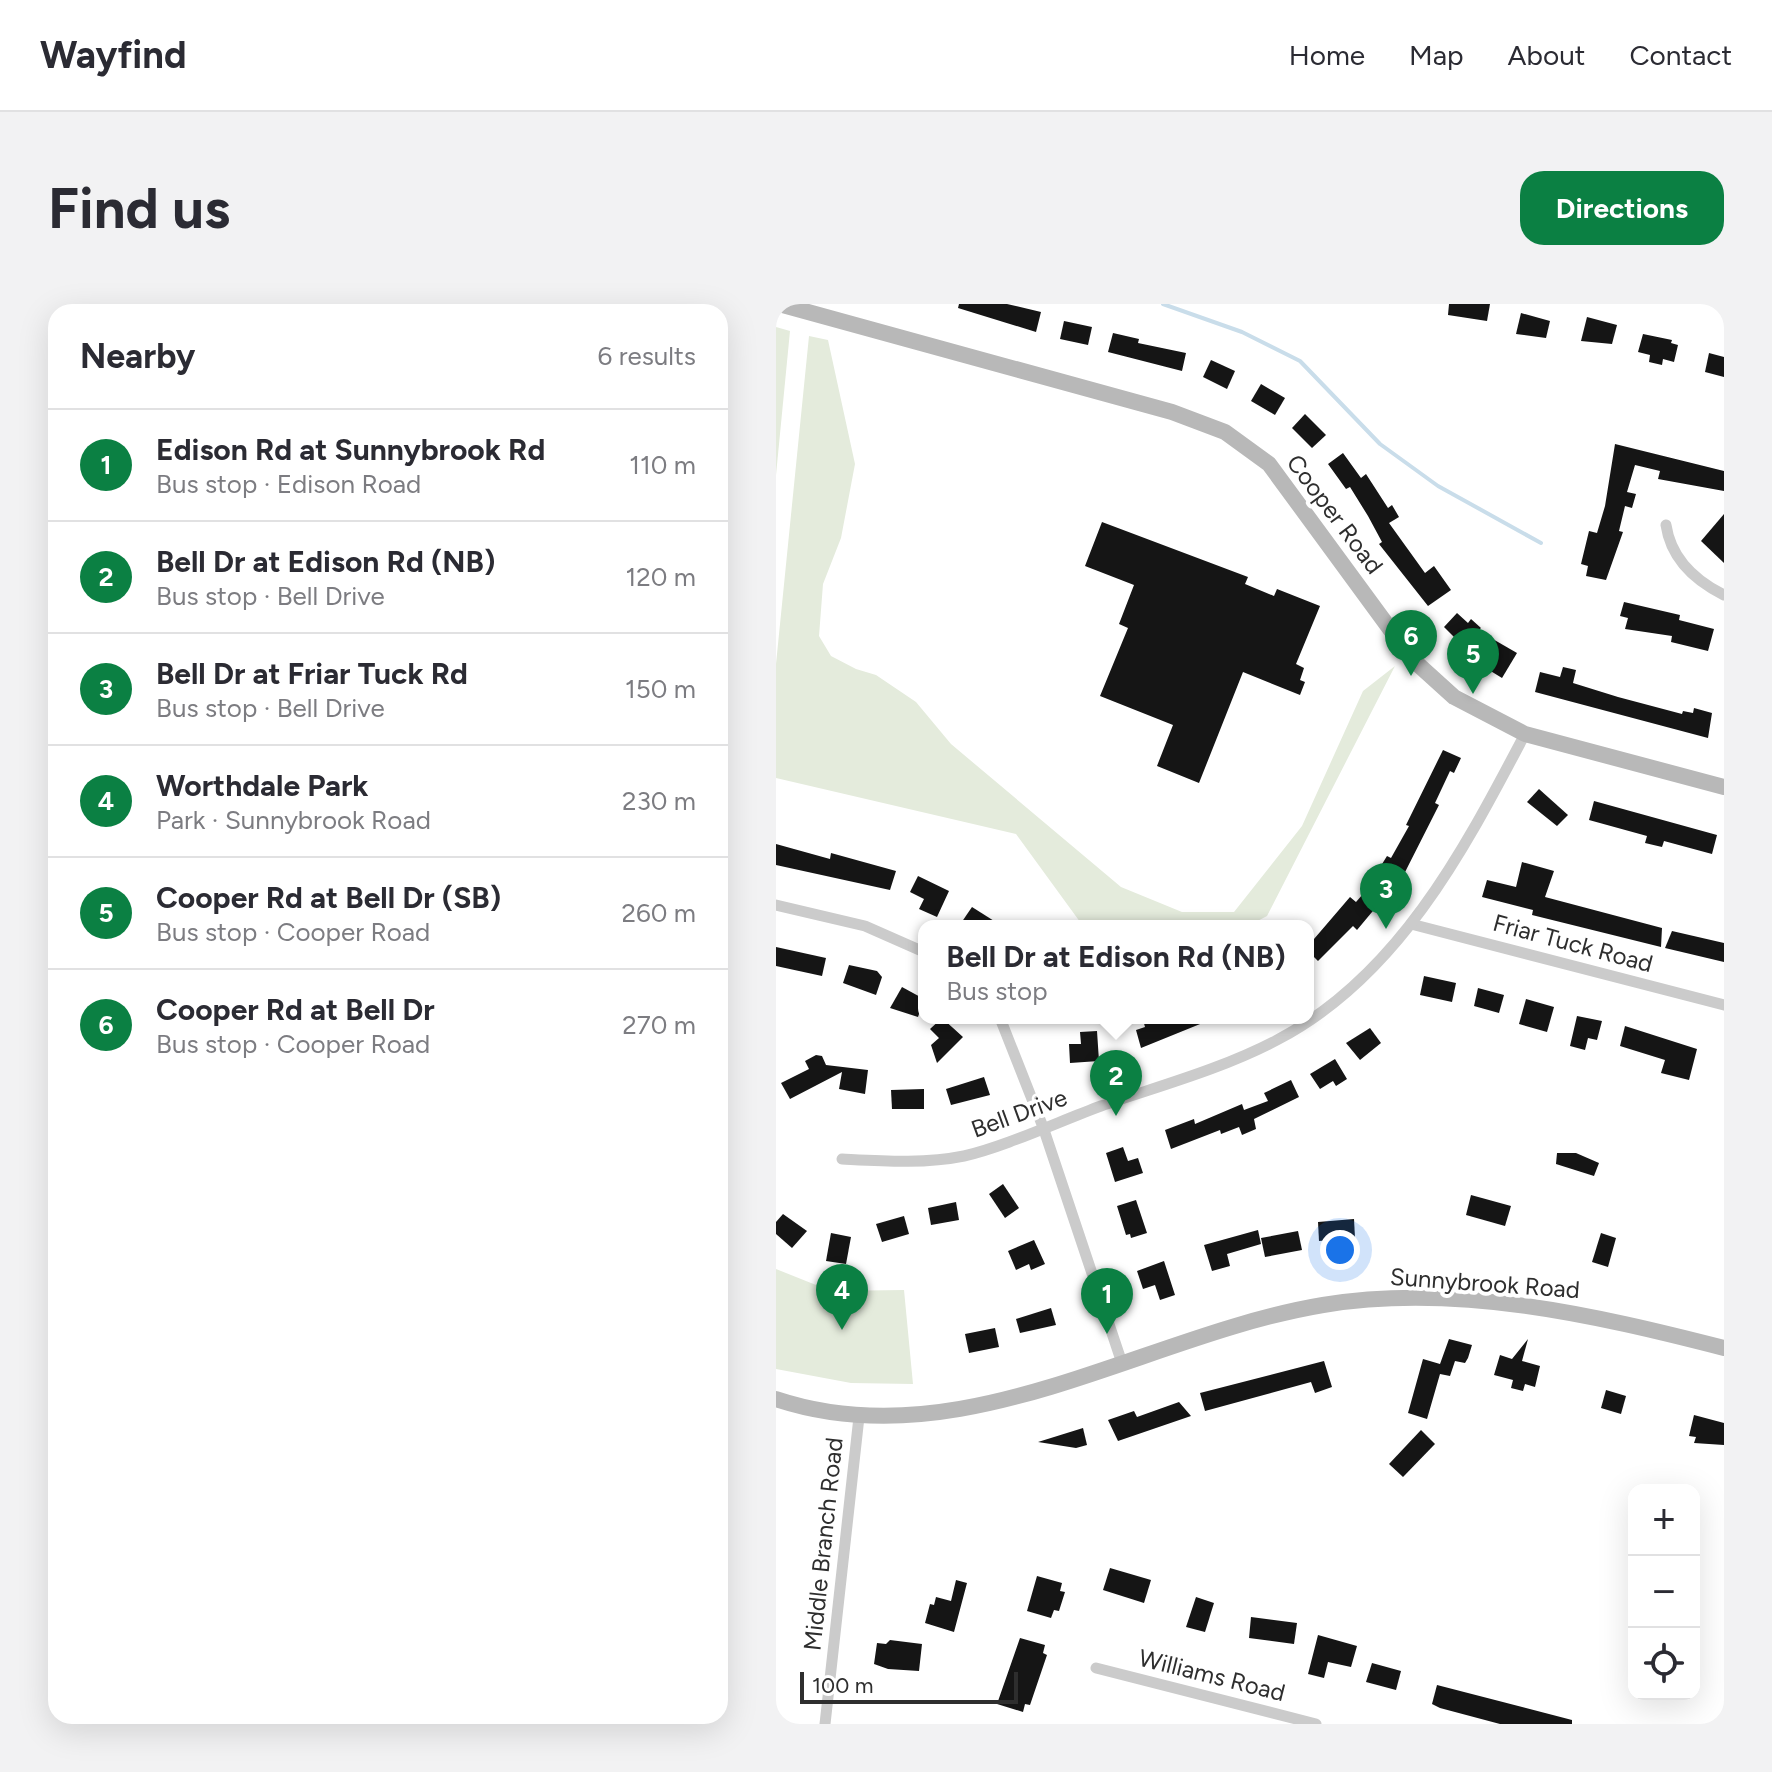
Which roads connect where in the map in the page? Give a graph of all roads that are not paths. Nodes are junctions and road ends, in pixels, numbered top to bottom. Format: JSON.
{"nodes":[{"id":1,"x":778,"y":305,"type":"edge"},
{"id":2,"x":1666,"y":525,"type":"dead end"},
{"id":3,"x":1724,"y":595,"type":"edge"},
{"id":4,"x":1525,"y":734,"type":"junction"},
{"id":5,"x":1724,"y":787,"type":"edge"},
{"id":6,"x":776,"y":905,"type":"edge"},
{"id":7,"x":1411,"y":924,"type":"junction"},
{"id":8,"x":918,"y":949,"type":"edge"},
{"id":9,"x":1724,"y":1005,"type":"edge"},
{"id":10,"x":1314,"y":1015,"type":"edge"},
{"id":11,"x":1002,"y":1024,"type":"edge"},
{"id":12,"x":1301,"y":1024,"type":"edge"},
{"id":13,"x":1043,"y":1127,"type":"junction"},
{"id":14,"x":842,"y":1159,"type":"dead end"},
{"id":15,"x":1724,"y":1348,"type":"edge"},
{"id":16,"x":1122,"y":1363,"type":"junction"},
{"id":17,"x":776,"y":1399,"type":"edge"},
{"id":18,"x":859,"y":1417,"type":"junction"},
{"id":19,"x":1096,"y":1668,"type":"dead end"},
{"id":20,"x":825,"y":1724,"type":"edge"},
{"id":21,"x":1316,"y":1724,"type":"edge"}],
"edges":[{"from":1,"to":4,"type":"street","name":"Cooper Road"},
{"from":2,"to":3,"type":"street"},
{"from":4,"to":5,"type":"street","name":"Cooper Road"},
{"from":4,"to":7,"type":"street","name":"Bell Drive"},
{"from":6,"to":8,"type":"street"},
{"from":7,"to":9,"type":"street","name":"Friar Tuck Road"},
{"from":7,"to":10,"type":"street","name":"Bell Drive"},
{"from":11,"to":13,"type":"street"},
{"from":12,"to":13,"type":"street","name":"Bell Drive"},
{"from":13,"to":14,"type":"street","name":"Bell Drive"},
{"from":13,"to":16,"type":"street"},
{"from":15,"to":16,"type":"street","name":"Sunnybrook Road"},
{"from":16,"to":18,"type":"street","name":"Sunnybrook Road"},
{"from":17,"to":18,"type":"street","name":"Sunnybrook Road"},
{"from":18,"to":20,"type":"street","name":"Middle Branch Road"},
{"from":19,"to":21,"type":"street","name":"Williams Road"}]}
